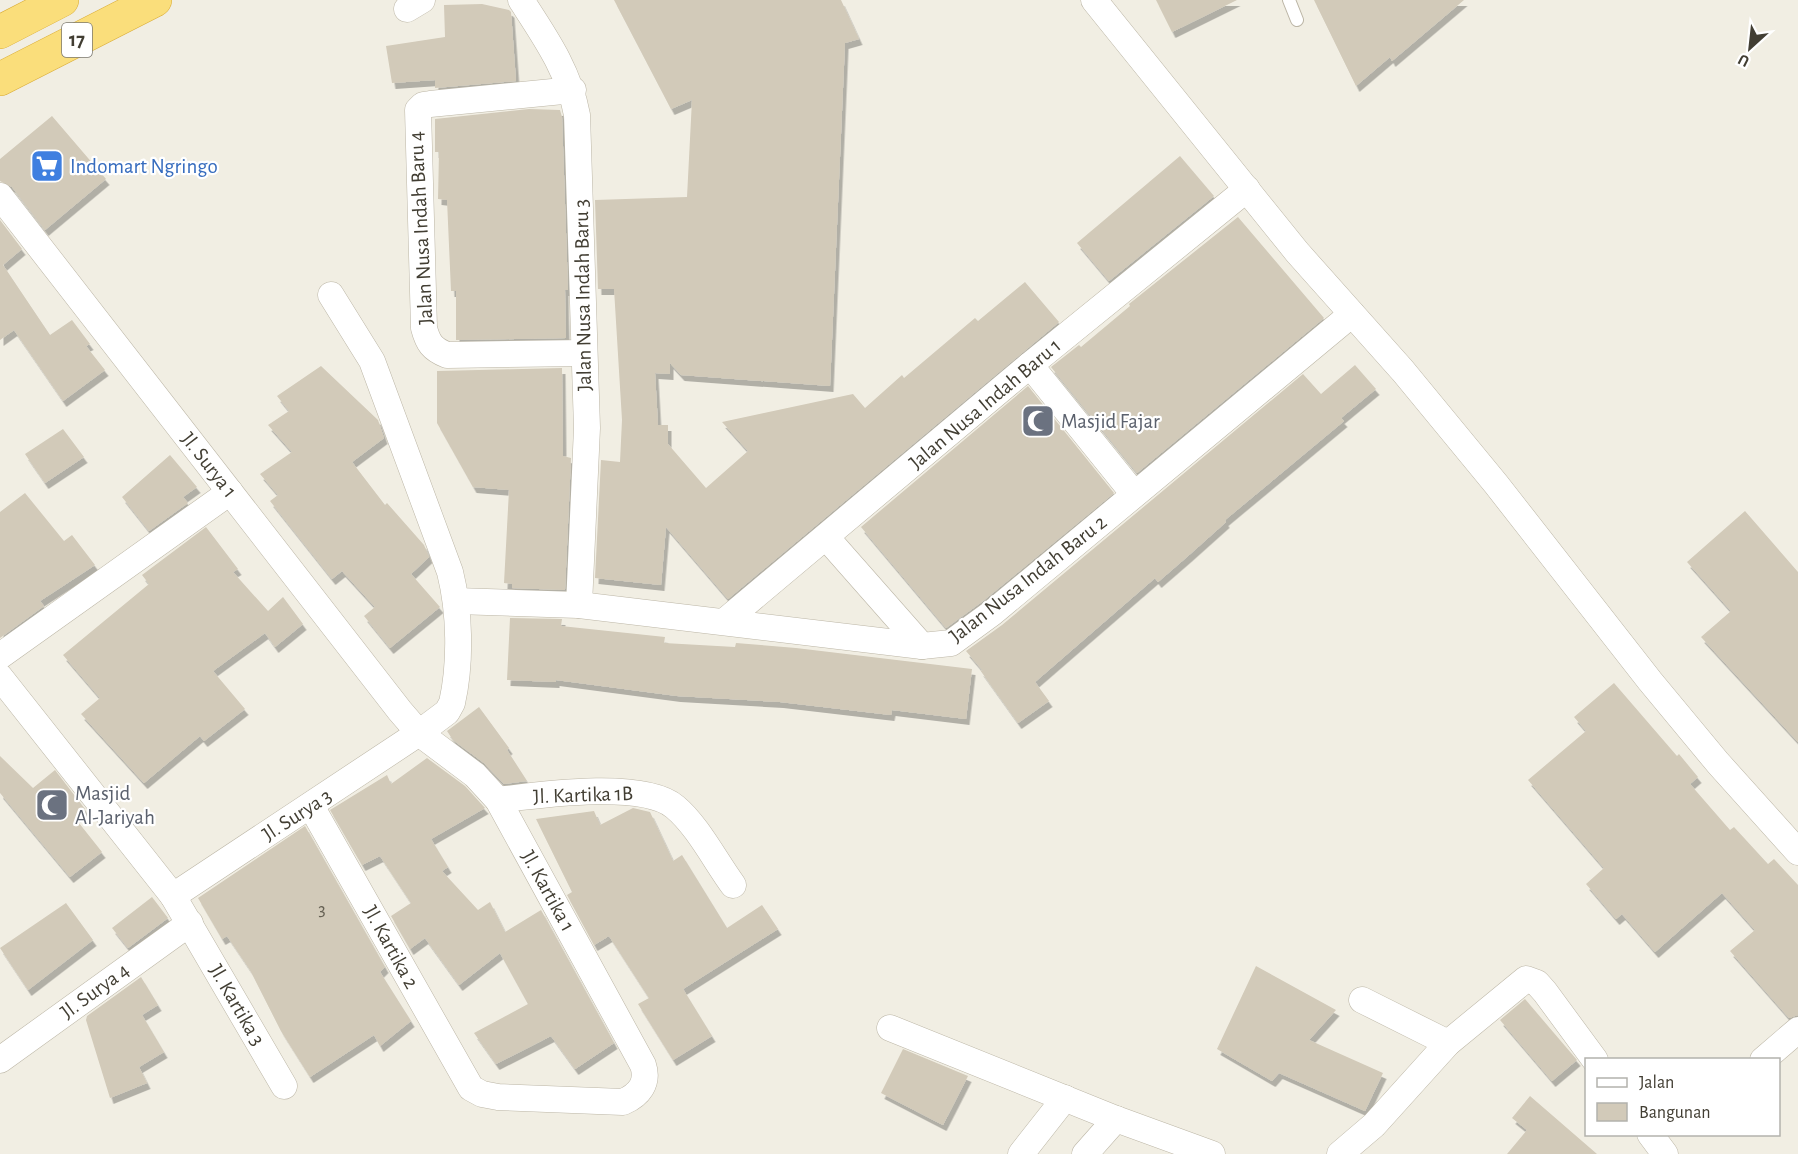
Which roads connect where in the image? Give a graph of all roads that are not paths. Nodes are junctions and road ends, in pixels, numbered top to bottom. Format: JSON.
{"nodes":[{"id":1,"x":62,"y":0,"type":"edge"},
{"id":2,"x":155,"y":0,"type":"edge"},
{"id":3,"x":521,"y":0,"type":"edge"},
{"id":4,"x":1094,"y":0,"type":"edge"},
{"id":5,"x":1289,"y":0,"type":"edge"},
{"id":6,"x":1297,"y":20,"type":"dead end"},
{"id":7,"x":0,"y":32,"type":"edge"},
{"id":8,"x":0,"y":79,"type":"edge"},
{"id":9,"x":573,"y":90,"type":"junction"},
{"id":10,"x":1246,"y":189,"type":"junction"},
{"id":11,"x":0,"y":196,"type":"edge"},
{"id":12,"x":331,"y":295,"type":"dead end"},
{"id":13,"x":1352,"y":314,"type":"junction"},
{"id":14,"x":584,"y":353,"type":"junction"},
{"id":15,"x":1030,"y":366,"type":"junction"},
{"id":16,"x":230,"y":492,"type":"junction"},
{"id":17,"x":1134,"y":494,"type":"junction"},
{"id":18,"x":826,"y":537,"type":"junction"},
{"id":19,"x":468,"y":601,"type":"junction"},
{"id":20,"x":579,"y":605,"type":"junction"},
{"id":21,"x":725,"y":621,"type":"junction"},
{"id":22,"x":921,"y":646,"type":"junction"},
{"id":23,"x":0,"y":656,"type":"edge"},
{"id":24,"x":0,"y":677,"type":"edge"},
{"id":25,"x":419,"y":733,"type":"junction"},
{"id":26,"x":498,"y":800,"type":"junction"},
{"id":27,"x":311,"y":806,"type":"junction"},
{"id":28,"x":1798,"y":852,"type":"edge"},
{"id":29,"x":733,"y":885,"type":"dead end"},
{"id":30,"x":173,"y":896,"type":"junction"},
{"id":31,"x":190,"y":923,"type":"junction"},
{"id":32,"x":1362,"y":1000,"type":"dead end"},
{"id":33,"x":890,"y":1028,"type":"dead end"},
{"id":34,"x":1798,"y":1030,"type":"edge"},
{"id":35,"x":1448,"y":1043,"type":"junction"},
{"id":36,"x":1594,"y":1058,"type":"edge"},
{"id":37,"x":1764,"y":1058,"type":"edge"},
{"id":38,"x":0,"y":1060,"type":"edge"},
{"id":39,"x":284,"y":1086,"type":"dead end"},
{"id":40,"x":471,"y":1088,"type":"joint"},
{"id":41,"x":1065,"y":1098,"type":"junction"},
{"id":42,"x":1116,"y":1119,"type":"junction"},
{"id":43,"x":1021,"y":1154,"type":"edge"},
{"id":44,"x":1085,"y":1154,"type":"edge"},
{"id":45,"x":1212,"y":1154,"type":"edge"},
{"id":46,"x":1340,"y":1154,"type":"edge"}],
"edges":[{"from":1,"to":7,"type":"highway","number":"17"},
{"from":2,"to":8,"type":"highway","number":"17"},
{"from":3,"to":9,"type":"street","name":"Jalan Nusa Indah Baru 3"},
{"from":4,"to":10,"type":"street"},
{"from":5,"to":6,"type":"lane"},
{"from":9,"to":14,"type":"street","name":"Jalan Nusa Indah Baru 3"},
{"from":9,"to":14,"type":"street","name":"Jalan Nusa Indah Baru 4"},
{"from":10,"to":13,"type":"street"},
{"from":10,"to":15,"type":"street","name":"Jalan Nusa Indah Baru 1"},
{"from":11,"to":16,"type":"street","name":"Jl. Surya 1"},
{"from":12,"to":19,"type":"street","name":"Jl. Surya 3"},
{"from":13,"to":17,"type":"street","name":"Jalan Nusa Indah Baru 2"},
{"from":13,"to":28,"type":"street"},
{"from":14,"to":20,"type":"street","name":"Jalan Nusa Indah Baru 3"},
{"from":15,"to":17,"type":"street"},
{"from":15,"to":18,"type":"street","name":"Jalan Nusa Indah Baru 1"},
{"from":16,"to":23,"type":"street"},
{"from":16,"to":25,"type":"street","name":"Jl. Surya 1"},
{"from":17,"to":22,"type":"street","name":"Jalan Nusa Indah Baru 2"},
{"from":18,"to":21,"type":"street","name":"Jalan Nusa Indah Baru 1"},
{"from":18,"to":22,"type":"street"},
{"from":19,"to":20,"type":"street","name":"Jalan Nusa Indah Baru 2"},
{"from":19,"to":25,"type":"street","name":"Jl. Surya 3"},
{"from":20,"to":21,"type":"street","name":"Jalan Nusa Indah Baru 2"},
{"from":21,"to":22,"type":"street","name":"Jalan Nusa Indah Baru 2"},
{"from":24,"to":30,"type":"street","name":"Jl. Kartika 3"},
{"from":25,"to":26,"type":"street","name":"Jl. Kartika 1"},
{"from":25,"to":27,"type":"street","name":"Jl. Surya 3"},
{"from":26,"to":29,"type":"street","name":"Jl. Kartika 1B"},
{"from":26,"to":40,"type":"street","name":"Jl. Kartika 1"},
{"from":27,"to":30,"type":"street","name":"Jl. Surya 3"},
{"from":27,"to":40,"type":"street","name":"Jl. Kartika 2"},
{"from":30,"to":31,"type":"street","name":"Jl. Kartika 3"},
{"from":31,"to":38,"type":"street","name":"Jl. Surya 4"},
{"from":31,"to":39,"type":"street","name":"Jl. Kartika 3"},
{"from":32,"to":35,"type":"street"},
{"from":33,"to":41,"type":"street"},
{"from":34,"to":37,"type":"street"},
{"from":35,"to":36,"type":"street"},
{"from":35,"to":46,"type":"street"},
{"from":41,"to":42,"type":"street"},
{"from":41,"to":43,"type":"street"},
{"from":42,"to":44,"type":"street"},
{"from":42,"to":45,"type":"street"}]}
